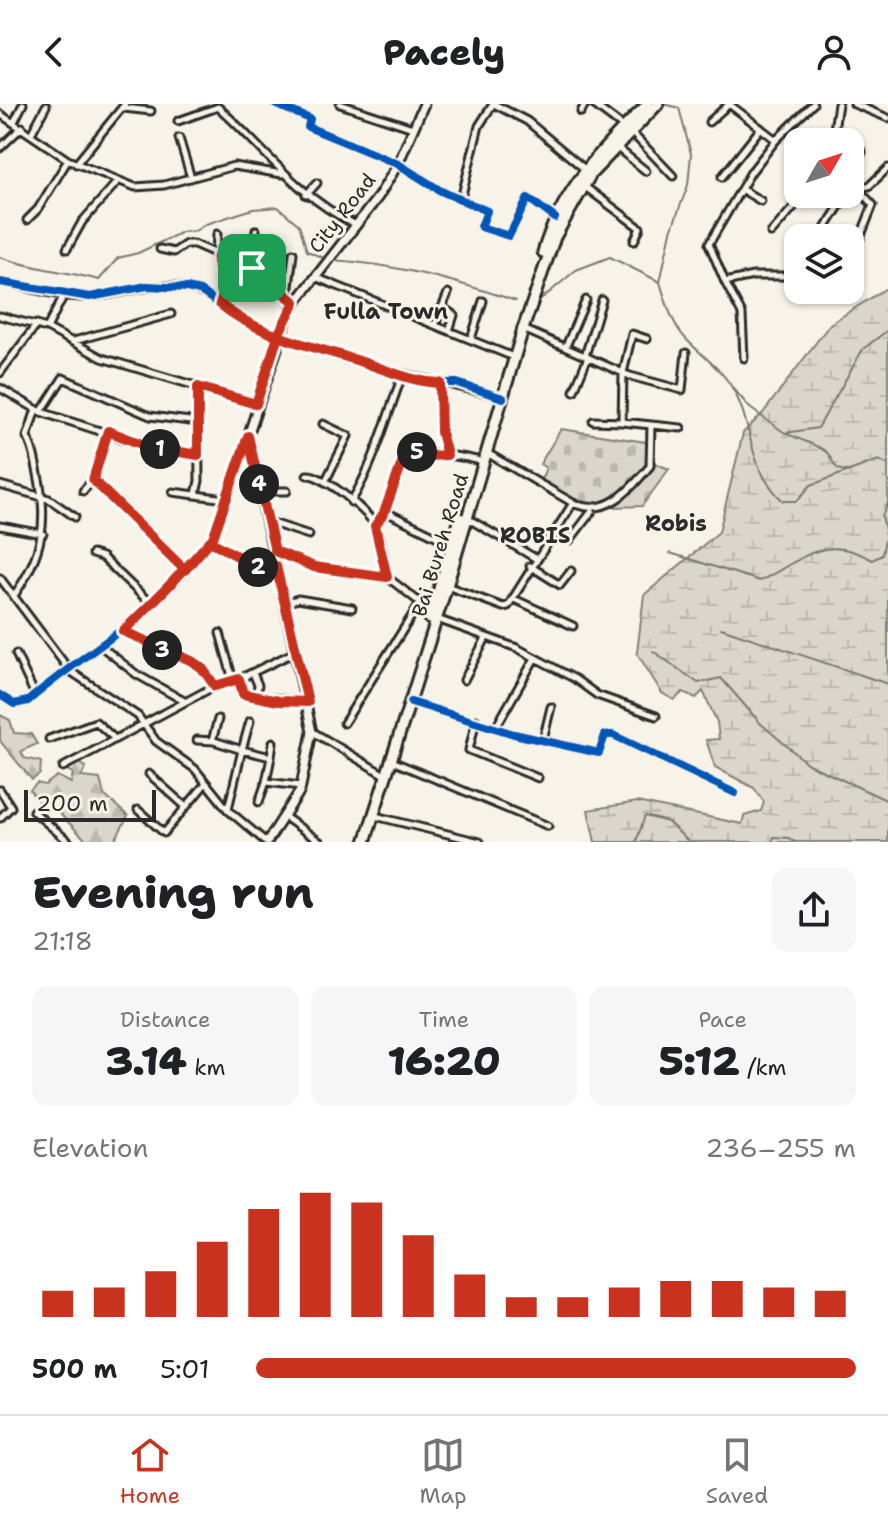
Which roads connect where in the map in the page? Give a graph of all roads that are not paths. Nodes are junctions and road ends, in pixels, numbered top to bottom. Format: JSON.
{"nodes":[{"id":1,"x":23,"y":104,"type":"edge"},
{"id":2,"x":275,"y":104,"type":"edge"},
{"id":3,"x":340,"y":104,"type":"edge"},
{"id":4,"x":424,"y":104,"type":"edge"},
{"id":5,"x":494,"y":104,"type":"edge"},
{"id":6,"x":585,"y":104,"type":"edge"},
{"id":7,"x":593,"y":104,"type":"edge"},
{"id":8,"x":648,"y":104,"type":"edge"},
{"id":9,"x":658,"y":104,"type":"edge"},
{"id":10,"x":729,"y":104,"type":"edge"},
{"id":11,"x":813,"y":104,"type":"edge"},
{"id":12,"x":838,"y":104,"type":"edge"},
{"id":13,"x":854,"y":104,"type":"edge"},
{"id":14,"x":46,"y":106,"type":"dead end"},
{"id":15,"x":124,"y":106,"type":"edge"},
{"id":16,"x":151,"y":111,"type":"dead end"},
{"id":17,"x":581,"y":112,"type":"dead end"},
{"id":18,"x":0,"y":114,"type":"edge"},
{"id":19,"x":888,"y":118,"type":"edge"},
{"id":20,"x":178,"y":121,"type":"dead end"},
{"id":21,"x":14,"y":122,"type":"junction"},
{"id":22,"x":709,"y":122,"type":"dead end"},
{"id":23,"x":22,"y":127,"type":"junction"},
{"id":24,"x":413,"y":128,"type":"junction"},
{"id":25,"x":761,"y":128,"type":"junction"},
{"id":26,"x":834,"y":128,"type":"edge"},
{"id":27,"x":626,"y":130,"type":"junction"},
{"id":28,"x":31,"y":134,"type":"junction"},
{"id":29,"x":179,"y":138,"type":"dead end"},
{"id":30,"x":776,"y":140,"type":"junction"},
{"id":31,"x":614,"y":145,"type":"junction"},
{"id":32,"x":0,"y":148,"type":"edge"},
{"id":33,"x":68,"y":160,"type":"junction"},
{"id":34,"x":76,"y":164,"type":"junction"},
{"id":35,"x":398,"y":164,"type":"junction"},
{"id":36,"x":888,"y":168,"type":"edge"},
{"id":37,"x":646,"y":171,"type":"dead end"},
{"id":38,"x":588,"y":172,"type":"junction"},
{"id":39,"x":882,"y":173,"type":"junction"},
{"id":40,"x":282,"y":174,"type":"junction"},
{"id":41,"x":673,"y":176,"type":"dead end"},
{"id":42,"x":722,"y":177,"type":"dead end"},
{"id":43,"x":191,"y":178,"type":"junction"},
{"id":44,"x":888,"y":178,"type":"edge"},
{"id":45,"x":117,"y":182,"type":"junction"},
{"id":46,"x":317,"y":183,"type":"dead end"},
{"id":47,"x":584,"y":185,"type":"junction"},
{"id":48,"x":864,"y":186,"type":"edge"},
{"id":49,"x":741,"y":189,"type":"junction"},
{"id":50,"x":306,"y":195,"type":"junction"},
{"id":51,"x":864,"y":195,"type":"edge"},
{"id":52,"x":461,"y":199,"type":"junction"},
{"id":53,"x":761,"y":201,"type":"dead end"},
{"id":54,"x":793,"y":208,"type":"edge"},
{"id":55,"x":555,"y":218,"type":"junction"},
{"id":56,"x":27,"y":220,"type":"dead end"},
{"id":57,"x":354,"y":224,"type":"junction"},
{"id":58,"x":864,"y":228,"type":"edge"},
{"id":59,"x":256,"y":230,"type":"dead end"},
{"id":60,"x":771,"y":233,"type":"dead end"},
{"id":61,"x":217,"y":234,"type":"dead end"},
{"id":62,"x":634,"y":241,"type":"dead end"},
{"id":63,"x":67,"y":249,"type":"dead end"},
{"id":64,"x":160,"y":249,"type":"dead end"},
{"id":65,"x":293,"y":253,"type":"dead end"},
{"id":66,"x":217,"y":256,"type":"junction"},
{"id":67,"x":252,"y":268,"type":"junction"},
{"id":68,"x":315,"y":276,"type":"junction"},
{"id":69,"x":784,"y":276,"type":"edge"},
{"id":70,"x":0,"y":282,"type":"edge"},
{"id":71,"x":725,"y":282,"type":"junction"},
{"id":72,"x":448,"y":293,"type":"dead end"},
{"id":73,"x":64,"y":295,"type":"junction"},
{"id":74,"x":287,"y":296,"type":"junction"},
{"id":75,"x":586,"y":300,"type":"dead end"},
{"id":76,"x":602,"y":300,"type":"dead end"},
{"id":77,"x":483,"y":301,"type":"dead end"},
{"id":78,"x":295,"y":302,"type":"junction"},
{"id":79,"x":220,"y":304,"type":"junction"},
{"id":80,"x":442,"y":307,"type":"junction"},
{"id":81,"x":171,"y":314,"type":"dead end"},
{"id":82,"x":0,"y":316,"type":"edge"},
{"id":83,"x":37,"y":324,"type":"junction"},
{"id":84,"x":435,"y":325,"type":"junction"},
{"id":85,"x":47,"y":328,"type":"junction"},
{"id":86,"x":522,"y":328,"type":"junction"},
{"id":87,"x":449,"y":331,"type":"junction"},
{"id":88,"x":279,"y":333,"type":"junction"},
{"id":89,"x":471,"y":339,"type":"junction"},
{"id":90,"x":647,"y":339,"type":"dead end"},
{"id":91,"x":73,"y":341,"type":"junction"},
{"id":92,"x":566,"y":346,"type":"junction"},
{"id":93,"x":686,"y":353,"type":"dead end"},
{"id":94,"x":511,"y":356,"type":"junction"},
{"id":95,"x":587,"y":356,"type":"junction"},
{"id":96,"x":744,"y":358,"type":"dead end"},
{"id":97,"x":0,"y":373,"type":"edge"},
{"id":98,"x":623,"y":373,"type":"junction"},
{"id":99,"x":402,"y":376,"type":"junction"},
{"id":100,"x":440,"y":383,"type":"junction"},
{"id":101,"x":198,"y":387,"type":"junction"},
{"id":102,"x":0,"y":388,"type":"edge"},
{"id":103,"x":574,"y":391,"type":"dead end"},
{"id":104,"x":501,"y":397,"type":"junction"},
{"id":105,"x":256,"y":404,"type":"junction"},
{"id":106,"x":38,"y":410,"type":"junction"},
{"id":107,"x":593,"y":421,"type":"dead end"},
{"id":108,"x":198,"y":422,"type":"junction"},
{"id":109,"x":622,"y":422,"type":"junction"},
{"id":110,"x":323,"y":424,"type":"dead end"},
{"id":111,"x":651,"y":425,"type":"junction"},
{"id":112,"x":681,"y":428,"type":"dead end"},
{"id":113,"x":108,"y":431,"type":"junction"},
{"id":114,"x":248,"y":436,"type":"junction"},
{"id":115,"x":198,"y":455,"type":"junction"},
{"id":116,"x":447,"y":455,"type":"junction"},
{"id":117,"x":483,"y":459,"type":"junction"},
{"id":118,"x":307,"y":475,"type":"dead end"},
{"id":119,"x":94,"y":482,"type":"junction"},
{"id":120,"x":325,"y":482,"type":"junction"},
{"id":121,"x":0,"y":485,"type":"edge"},
{"id":122,"x":83,"y":491,"type":"dead end"},
{"id":123,"x":260,"y":491,"type":"junction"},
{"id":124,"x":287,"y":491,"type":"dead end"},
{"id":125,"x":173,"y":492,"type":"dead end"},
{"id":126,"x":196,"y":494,"type":"junction"},
{"id":127,"x":43,"y":497,"type":"junction"},
{"id":128,"x":226,"y":499,"type":"junction"},
{"id":129,"x":351,"y":502,"type":"junction"},
{"id":130,"x":573,"y":503,"type":"junction"},
{"id":131,"x":593,"y":510,"type":"junction"},
{"id":132,"x":384,"y":511,"type":"junction"},
{"id":133,"x":75,"y":517,"type":"dead end"},
{"id":134,"x":466,"y":518,"type":"junction"},
{"id":135,"x":266,"y":521,"type":"junction"},
{"id":136,"x":0,"y":526,"type":"edge"},
{"id":137,"x":375,"y":526,"type":"junction"},
{"id":138,"x":555,"y":531,"type":"junction"},
{"id":139,"x":43,"y":534,"type":"junction"},
{"id":140,"x":309,"y":535,"type":"dead end"},
{"id":141,"x":210,"y":541,"type":"junction"},
{"id":142,"x":455,"y":545,"type":"junction"},
{"id":143,"x":275,"y":551,"type":"junction"},
{"id":144,"x":92,"y":554,"type":"dead end"},
{"id":145,"x":535,"y":558,"type":"junction"},
{"id":146,"x":530,"y":566,"type":"junction"},
{"id":147,"x":275,"y":569,"type":"junction"},
{"id":148,"x":185,"y":570,"type":"junction"},
{"id":149,"x":571,"y":571,"type":"dead end"},
{"id":150,"x":387,"y":577,"type":"junction"},
{"id":151,"x":0,"y":578,"type":"edge"},
{"id":152,"x":447,"y":586,"type":"junction"},
{"id":153,"x":15,"y":594,"type":"junction"},
{"id":154,"x":514,"y":599,"type":"junction"},
{"id":155,"x":285,"y":603,"type":"junction"},
{"id":156,"x":420,"y":603,"type":"junction"},
{"id":157,"x":152,"y":605,"type":"junction"},
{"id":158,"x":352,"y":608,"type":"dead end"},
{"id":159,"x":434,"y":615,"type":"junction"},
{"id":160,"x":573,"y":626,"type":"dead end"},
{"id":161,"x":123,"y":631,"type":"junction"},
{"id":162,"x":220,"y":633,"type":"dead end"},
{"id":163,"x":486,"y":638,"type":"junction"},
{"id":164,"x":102,"y":647,"type":"junction"},
{"id":165,"x":295,"y":652,"type":"junction"},
{"id":166,"x":16,"y":654,"type":"dead end"},
{"id":167,"x":535,"y":658,"type":"junction"},
{"id":168,"x":70,"y":671,"type":"junction"},
{"id":169,"x":253,"y":673,"type":"junction"},
{"id":170,"x":236,"y":679,"type":"junction"},
{"id":171,"x":464,"y":680,"type":"dead end"},
{"id":172,"x":215,"y":686,"type":"junction"},
{"id":173,"x":0,"y":695,"type":"edge"},
{"id":174,"x":35,"y":695,"type":"junction"},
{"id":175,"x":256,"y":696,"type":"junction"},
{"id":176,"x":184,"y":701,"type":"junction"},
{"id":177,"x":308,"y":702,"type":"junction"},
{"id":178,"x":411,"y":702,"type":"junction"},
{"id":179,"x":551,"y":707,"type":"dead end"},
{"id":180,"x":656,"y":716,"type":"dead end"},
{"id":181,"x":218,"y":719,"type":"dead end"},
{"id":182,"x":476,"y":720,"type":"junction"},
{"id":183,"x":250,"y":721,"type":"dead end"},
{"id":184,"x":344,"y":723,"type":"dead end"},
{"id":185,"x":144,"y":724,"type":"junction"},
{"id":186,"x":496,"y":727,"type":"junction"},
{"id":187,"x":312,"y":732,"type":"junction"},
{"id":188,"x":49,"y":739,"type":"dead end"},
{"id":189,"x":115,"y":739,"type":"junction"},
{"id":190,"x":197,"y":740,"type":"dead end"},
{"id":191,"x":543,"y":740,"type":"junction"},
{"id":192,"x":212,"y":741,"type":"junction"},
{"id":193,"x":273,"y":742,"type":"dead end"},
{"id":194,"x":242,"y":750,"type":"junction"},
{"id":195,"x":271,"y":757,"type":"junction"},
{"id":196,"x":392,"y":761,"type":"junction"},
{"id":197,"x":63,"y":767,"type":"dead end"},
{"id":198,"x":149,"y":774,"type":"dead end"},
{"id":199,"x":383,"y":774,"type":"junction"},
{"id":200,"x":538,"y":778,"type":"dead end"},
{"id":201,"x":266,"y":782,"type":"junction"},
{"id":202,"x":206,"y":783,"type":"junction"},
{"id":203,"x":301,"y":786,"type":"junction"},
{"id":204,"x":0,"y":790,"type":"edge"},
{"id":205,"x":735,"y":793,"type":"dead end"},
{"id":206,"x":259,"y":802,"type":"dead end"},
{"id":207,"x":186,"y":807,"type":"junction"},
{"id":208,"x":138,"y":810,"type":"dead end"},
{"id":209,"x":228,"y":810,"type":"junction"},
{"id":210,"x":33,"y":811,"type":"dead end"},
{"id":211,"x":375,"y":816,"type":"junction"},
{"id":212,"x":285,"y":817,"type":"junction"},
{"id":213,"x":0,"y":818,"type":"edge"},
{"id":214,"x":548,"y":826,"type":"dead end"},
{"id":215,"x":269,"y":841,"type":"edge"},
{"id":216,"x":69,"y":842,"type":"edge"},
{"id":217,"x":320,"y":842,"type":"edge"},
{"id":218,"x":362,"y":842,"type":"edge"},
{"id":219,"x":480,"y":842,"type":"edge"}],
"edges":[{"from":1,"to":21,"type":"street"},
{"from":2,"to":35,"type":"street"},
{"from":3,"to":24,"type":"street"},
{"from":4,"to":24,"type":"main road","name":"City Road"},
{"from":5,"to":38,"type":"street"},
{"from":5,"to":52,"type":"street"},
{"from":6,"to":17,"type":"street"},
{"from":7,"to":27,"type":"street"},
{"from":8,"to":27,"type":"highway","name":"Bai Bureh Road"},
{"from":9,"to":27,"type":"highway","name":"Bai Bureh Road"},
{"from":10,"to":22,"type":"street"},
{"from":10,"to":25,"type":"street"},
{"from":11,"to":30,"type":"street"},
{"from":12,"to":26,"type":"street"},
{"from":13,"to":19,"type":"street"},
{"from":14,"to":28,"type":"street"},
{"from":15,"to":16,"type":"street"},
{"from":15,"to":34,"type":"street"},
{"from":18,"to":21,"type":"street"},
{"from":20,"to":40,"type":"street"},
{"from":21,"to":23,"type":"street"},
{"from":23,"to":28,"type":"street"},
{"from":23,"to":32,"type":"street"},
{"from":24,"to":35,"type":"main road","name":"City Road"},
{"from":25,"to":30,"type":"street"},
{"from":25,"to":42,"type":"street"},
{"from":27,"to":31,"type":"highway","name":"Bai Bureh Road"},
{"from":27,"to":38,"type":"highway","name":"Bai Bureh Road"},
{"from":27,"to":41,"type":"street"},
{"from":28,"to":33,"type":"street"},
{"from":29,"to":43,"type":"street"},
{"from":30,"to":49,"type":"street"},
{"from":31,"to":37,"type":"street"},
{"from":31,"to":38,"type":"highway","name":"Bai Bureh Road"},
{"from":33,"to":34,"type":"street"},
{"from":33,"to":56,"type":"street"},
{"from":34,"to":45,"type":"street"},
{"from":35,"to":52,"type":"street"},
{"from":35,"to":57,"type":"main road","name":"City Road"},
{"from":36,"to":39,"type":"street"},
{"from":38,"to":47,"type":"highway","name":"Bai Bureh Road"},
{"from":38,"to":55,"type":"highway","name":"Bai Bureh Road"},
{"from":39,"to":44,"type":"street"},
{"from":39,"to":48,"type":"street"},
{"from":40,"to":43,"type":"street"},
{"from":40,"to":50,"type":"street"},
{"from":43,"to":45,"type":"street"},
{"from":45,"to":63,"type":"street"},
{"from":46,"to":50,"type":"street"},
{"from":47,"to":62,"type":"street"},
{"from":47,"to":86,"type":"highway","name":"Bai Bureh Road"},
{"from":49,"to":53,"type":"street"},
{"from":49,"to":71,"type":"street"},
{"from":50,"to":57,"type":"street"},
{"from":51,"to":58,"type":"street"},
{"from":52,"to":55,"type":"street"},
{"from":54,"to":60,"type":"street"},
{"from":55,"to":86,"type":"highway","name":"Bai Bureh Road"},
{"from":57,"to":68,"type":"main road","name":"City Road"},
{"from":59,"to":67,"type":"street"},
{"from":61,"to":66,"type":"street"},
{"from":64,"to":66,"type":"street"},
{"from":65,"to":74,"type":"street"},
{"from":66,"to":67,"type":"street"},
{"from":66,"to":79,"type":"street"},
{"from":67,"to":74,"type":"street"},
{"from":68,"to":78,"type":"main road","name":"City Road"},
{"from":68,"to":84,"type":"street"},
{"from":69,"to":71,"type":"street"},
{"from":70,"to":73,"type":"street"},
{"from":71,"to":96,"type":"street"},
{"from":72,"to":80,"type":"street"},
{"from":73,"to":79,"type":"street"},
{"from":73,"to":85,"type":"street"},
{"from":74,"to":78,"type":"street"},
{"from":75,"to":92,"type":"street"},
{"from":76,"to":95,"type":"street"},
{"from":77,"to":89,"type":"street"},
{"from":78,"to":88,"type":"main road","name":"City Road"},
{"from":79,"to":88,"type":"street"},
{"from":80,"to":84,"type":"street"},
{"from":80,"to":87,"type":"street"},
{"from":81,"to":91,"type":"street"},
{"from":82,"to":83,"type":"street"},
{"from":83,"to":85,"type":"street"},
{"from":83,"to":97,"type":"street"},
{"from":84,"to":87,"type":"street"},
{"from":85,"to":91,"type":"street"},
{"from":86,"to":92,"type":"street"},
{"from":86,"to":94,"type":"highway","name":"Bai Bureh Road"},
{"from":86,"to":104,"type":"highway","name":"Bai Bureh Road"},
{"from":87,"to":89,"type":"street"},
{"from":88,"to":99,"type":"street"},
{"from":88,"to":105,"type":"main road","name":"City Road"},
{"from":89,"to":94,"type":"street"},
{"from":90,"to":98,"type":"street"},
{"from":91,"to":101,"type":"street"},
{"from":92,"to":95,"type":"street"},
{"from":93,"to":98,"type":"street"},
{"from":94,"to":104,"type":"highway","name":"Bai Bureh Road"},
{"from":95,"to":98,"type":"street"},
{"from":95,"to":103,"type":"street"},
{"from":98,"to":109,"type":"street"},
{"from":99,"to":100,"type":"street"},
{"from":99,"to":129,"type":"street"},
{"from":100,"to":104,"type":"street"},
{"from":100,"to":116,"type":"street"},
{"from":101,"to":105,"type":"street"},
{"from":101,"to":108,"type":"street"},
{"from":102,"to":106,"type":"street"},
{"from":104,"to":117,"type":"highway","name":"Bai Bureh Road"},
{"from":105,"to":114,"type":"main road","name":"City Road"},
{"from":106,"to":108,"type":"street"},
{"from":106,"to":113,"type":"street"},
{"from":106,"to":127,"type":"street"},
{"from":107,"to":109,"type":"street"},
{"from":108,"to":115,"type":"street"},
{"from":109,"to":111,"type":"street"},
{"from":110,"to":120,"type":"street"},
{"from":111,"to":112,"type":"street"},
{"from":111,"to":131,"type":"street"},
{"from":113,"to":115,"type":"street"},
{"from":113,"to":119,"type":"street"},
{"from":114,"to":123,"type":"main road","name":"City Road"},
{"from":114,"to":128,"type":"street"},
{"from":115,"to":126,"type":"street"},
{"from":116,"to":117,"type":"street"},
{"from":116,"to":132,"type":"street"},
{"from":117,"to":130,"type":"street"},
{"from":117,"to":134,"type":"highway","name":"Bai Bureh Road"},
{"from":117,"to":142,"type":"highway","name":"Bai Bureh Road"},
{"from":118,"to":120,"type":"street"},
{"from":119,"to":122,"type":"street"},
{"from":119,"to":148,"type":"street"},
{"from":120,"to":129,"type":"street"},
{"from":121,"to":127,"type":"street"},
{"from":123,"to":124,"type":"street"},
{"from":123,"to":135,"type":"main road","name":"City Road"},
{"from":125,"to":126,"type":"street"},
{"from":126,"to":128,"type":"street"},
{"from":127,"to":133,"type":"street"},
{"from":127,"to":139,"type":"street"},
{"from":128,"to":141,"type":"street"},
{"from":129,"to":137,"type":"street"},
{"from":130,"to":131,"type":"street"},
{"from":130,"to":138,"type":"street"},
{"from":131,"to":138,"type":"street"},
{"from":132,"to":137,"type":"street"},
{"from":132,"to":142,"type":"street"},
{"from":134,"to":142,"type":"highway","name":"Bai Bureh Road"},
{"from":134,"to":145,"type":"street"},
{"from":135,"to":140,"type":"street"},
{"from":135,"to":143,"type":"main road","name":"City Road"},
{"from":136,"to":139,"type":"street"},
{"from":137,"to":150,"type":"street"},
{"from":138,"to":145,"type":"street"},
{"from":139,"to":153,"type":"street"},
{"from":141,"to":147,"type":"street"},
{"from":141,"to":148,"type":"street"},
{"from":142,"to":152,"type":"highway","name":"Bai Bureh Road"},
{"from":142,"to":159,"type":"highway","name":"Bai Bureh Road"},
{"from":143,"to":147,"type":"main road","name":"City Road"},
{"from":143,"to":150,"type":"street"},
{"from":144,"to":157,"type":"street"},
{"from":145,"to":146,"type":"street"},
{"from":146,"to":149,"type":"street"},
{"from":146,"to":154,"type":"street"},
{"from":147,"to":155,"type":"main road","name":"City Road"},
{"from":148,"to":157,"type":"street"},
{"from":150,"to":156,"type":"street"},
{"from":151,"to":153,"type":"street"},
{"from":152,"to":154,"type":"street"},
{"from":152,"to":159,"type":"highway","name":"Bai Bureh Road"},
{"from":153,"to":168,"type":"street"},
{"from":154,"to":160,"type":"street"},
{"from":155,"to":158,"type":"street"},
{"from":155,"to":165,"type":"main road","name":"City Road"},
{"from":156,"to":159,"type":"street"},
{"from":156,"to":184,"type":"street"},
{"from":157,"to":161,"type":"street"},
{"from":159,"to":163,"type":"street"},
{"from":159,"to":178,"type":"highway","name":"Bai Bureh Road"},
{"from":159,"to":199,"type":"highway","name":"Bai Bureh Road"},
{"from":161,"to":164,"type":"street"},
{"from":161,"to":172,"type":"street"},
{"from":162,"to":170,"type":"street"},
{"from":163,"to":167,"type":"street"},
{"from":163,"to":171,"type":"street"},
{"from":164,"to":168,"type":"street"},
{"from":164,"to":176,"type":"street"},
{"from":165,"to":169,"type":"street"},
{"from":165,"to":177,"type":"main road","name":"City Road"},
{"from":166,"to":174,"type":"street"},
{"from":167,"to":180,"type":"street"},
{"from":167,"to":186,"type":"street"},
{"from":168,"to":174,"type":"street"},
{"from":168,"to":185,"type":"street"},
{"from":169,"to":170,"type":"street"},
{"from":169,"to":175,"type":"street"},
{"from":170,"to":172,"type":"street"},
{"from":170,"to":175,"type":"street"},
{"from":172,"to":176,"type":"street"},
{"from":173,"to":174,"type":"street"},
{"from":175,"to":177,"type":"street"},
{"from":176,"to":185,"type":"street"},
{"from":177,"to":187,"type":"main road","name":"City Road"},
{"from":178,"to":182,"type":"street"},
{"from":178,"to":196,"type":"highway","name":"Bai Bureh Road"},
{"from":179,"to":191,"type":"street"},
{"from":181,"to":192,"type":"street"},
{"from":182,"to":186,"type":"street"},
{"from":182,"to":200,"type":"street"},
{"from":183,"to":194,"type":"street"},
{"from":185,"to":189,"type":"street"},
{"from":185,"to":202,"type":"street"},
{"from":186,"to":191,"type":"street"},
{"from":187,"to":199,"type":"street"},
{"from":187,"to":203,"type":"main road","name":"City Road"},
{"from":188,"to":189,"type":"street"},
{"from":189,"to":197,"type":"street"},
{"from":190,"to":192,"type":"street"},
{"from":191,"to":205,"type":"street"},
{"from":192,"to":194,"type":"street"},
{"from":193,"to":195,"type":"street"},
{"from":194,"to":195,"type":"street"},
{"from":194,"to":209,"type":"street"},
{"from":195,"to":201,"type":"street"},
{"from":196,"to":211,"type":"highway","name":"Bai Bureh Road"},
{"from":196,"to":214,"type":"street"},
{"from":198,"to":207,"type":"street"},
{"from":199,"to":218,"type":"highway","name":"Bai Bureh Road"},
{"from":201,"to":203,"type":"street"},
{"from":201,"to":206,"type":"street"},
{"from":202,"to":207,"type":"street"},
{"from":202,"to":209,"type":"street"},
{"from":203,"to":212,"type":"main road","name":"City Road"},
{"from":204,"to":213,"type":"street"},
{"from":207,"to":208,"type":"street"},
{"from":209,"to":215,"type":"street"},
{"from":210,"to":216,"type":"street"},
{"from":211,"to":218,"type":"highway","name":"Bai Bureh Road"},
{"from":211,"to":219,"type":"street"},
{"from":212,"to":215,"type":"main road","name":"City Road"},
{"from":212,"to":217,"type":"street"}]}
